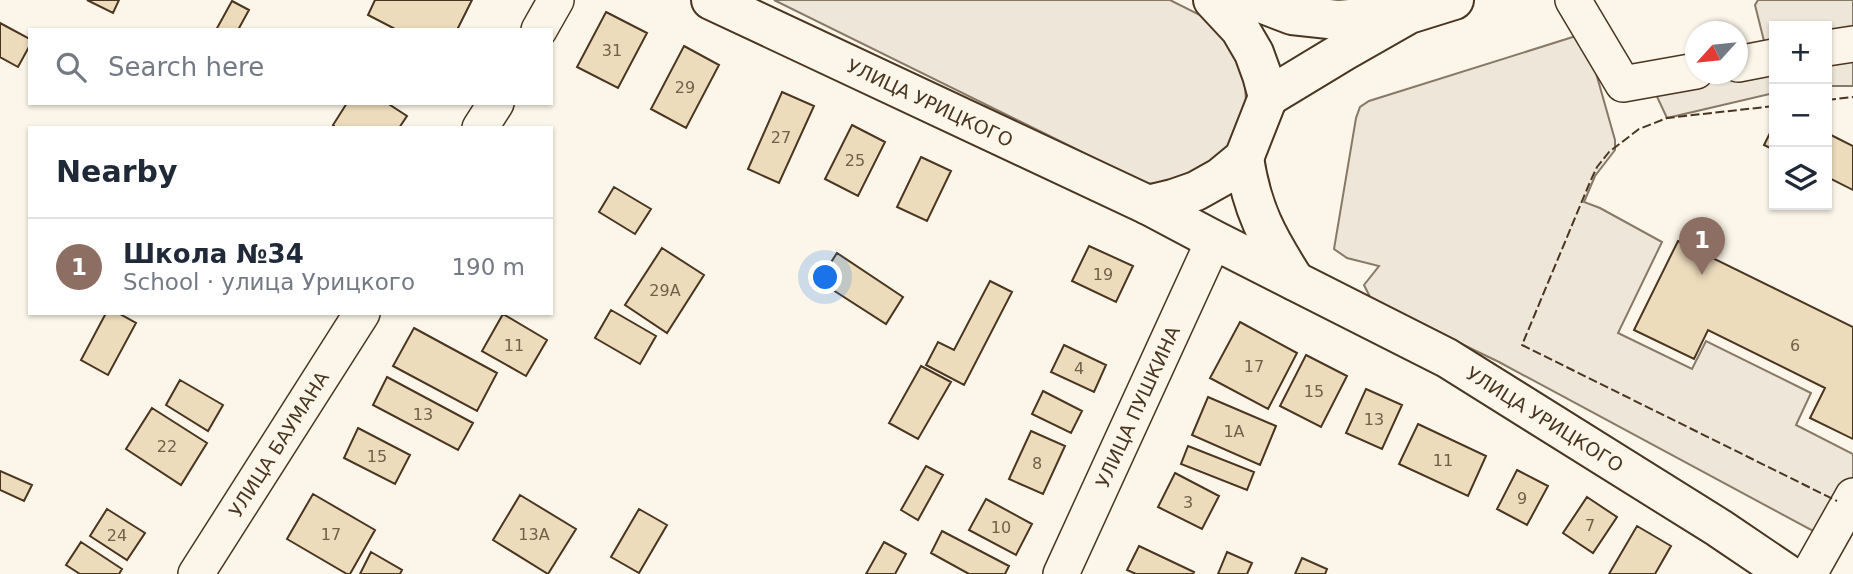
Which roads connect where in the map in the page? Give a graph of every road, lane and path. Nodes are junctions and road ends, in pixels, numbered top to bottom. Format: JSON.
{"nodes":[{"id":1,"x":556,"y":0,"type":"edge"},
{"id":2,"x":712,"y":0,"type":"edge"},
{"id":3,"x":1213,"y":0,"type":"edge"},
{"id":4,"x":1253,"y":0,"type":"edge"},
{"id":5,"x":1454,"y":0,"type":"edge"},
{"id":6,"x":1573,"y":0,"type":"edge"},
{"id":7,"x":1409,"y":14,"type":"junction"},
{"id":8,"x":540,"y":28,"type":"edge"},
{"id":9,"x":1853,"y":44,"type":"edge"},
{"id":10,"x":1832,"y":47,"type":"edge"},
{"id":11,"x":1769,"y":58,"type":"edge"},
{"id":12,"x":1748,"y":62,"type":"edge"},
{"id":13,"x":1685,"y":73,"type":"edge"},
{"id":14,"x":1268,"y":97,"type":"junction"},
{"id":15,"x":495,"y":105,"type":"edge"},
{"id":16,"x":481,"y":126,"type":"edge"},
{"id":17,"x":1244,"y":158,"type":"junction"},
{"id":18,"x":1148,"y":205,"type":"junction"},
{"id":19,"x":1214,"y":240,"type":"junction"},
{"id":20,"x":1295,"y":281,"type":"junction"},
{"id":21,"x":361,"y":315,"type":"edge"},
{"id":22,"x":1853,"y":496,"type":"edge"},
{"id":23,"x":196,"y":574,"type":"edge"},
{"id":24,"x":1061,"y":574,"type":"edge"},
{"id":25,"x":1787,"y":574,"type":"edge"},
{"id":26,"x":1809,"y":574,"type":"edge"}],
"edges":[{"from":1,"to":8,"type":"street"},
{"from":2,"to":18,"type":"main road","name":"УЛИЦА УРИЦКОГО"},
{"from":3,"to":14,"type":"main road"},
{"from":4,"to":7,"type":"main road"},
{"from":5,"to":7,"type":"main road"},
{"from":6,"to":13,"type":"street"},
{"from":7,"to":14,"type":"main road"},
{"from":9,"to":10,"type":"street"},
{"from":11,"to":12,"type":"street"},
{"from":14,"to":17,"type":"main road"},
{"from":15,"to":16,"type":"street"},
{"from":17,"to":18,"type":"main road"},
{"from":17,"to":20,"type":"main road"},
{"from":18,"to":19,"type":"main road","name":"УЛИЦА УРИЦКОГО"},
{"from":19,"to":20,"type":"main road","name":"УЛИЦА УРИЦКОГО"},
{"from":19,"to":24,"type":"street","name":"УЛИЦА ПУШКИНА"},
{"from":20,"to":25,"type":"main road","name":"УЛИЦА УРИЦКОГО"},
{"from":21,"to":23,"type":"street","name":"УЛИЦА БАУМАНА"},
{"from":22,"to":26,"type":"street"}]}
